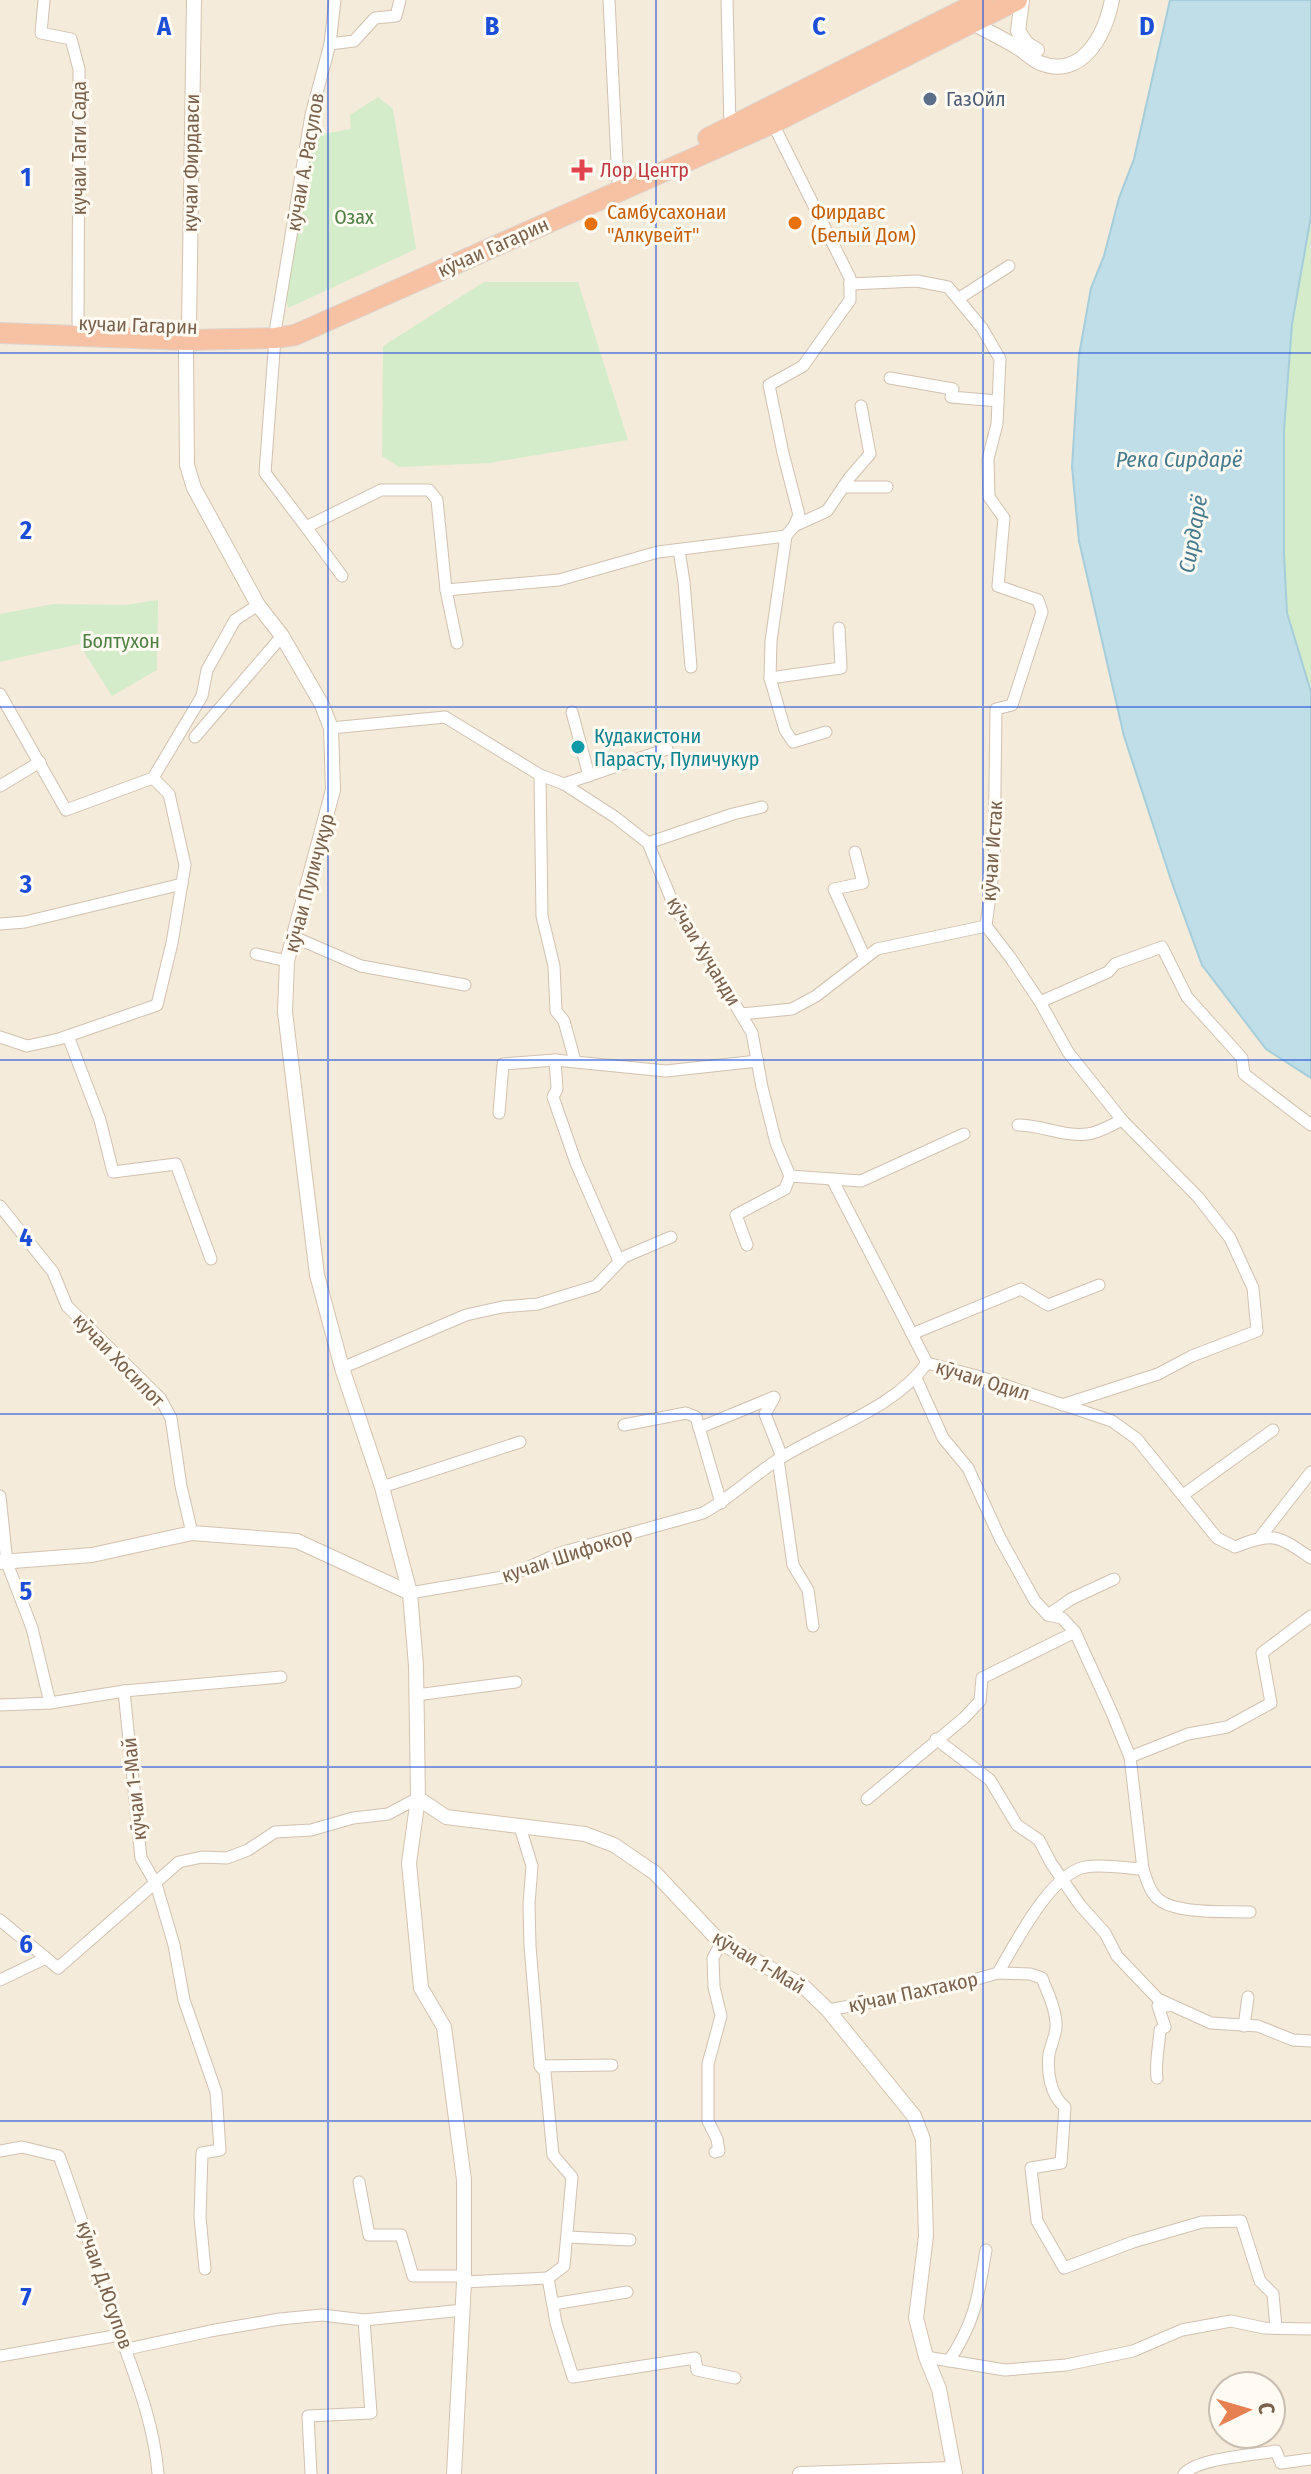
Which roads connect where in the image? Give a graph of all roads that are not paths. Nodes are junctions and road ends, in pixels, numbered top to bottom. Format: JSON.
{"nodes":[{"id":1,"x":44,"y":0,"type":"edge"},
{"id":2,"x":194,"y":0,"type":"edge"},
{"id":3,"x":335,"y":0,"type":"edge"},
{"id":4,"x":400,"y":0,"type":"edge"},
{"id":5,"x":609,"y":0,"type":"edge"},
{"id":6,"x":727,"y":0,"type":"edge"},
{"id":7,"x":983,"y":0,"type":"edge"},
{"id":8,"x":1019,"y":0,"type":"edge"},
{"id":9,"x":1106,"y":0,"type":"edge"},
{"id":10,"x":1112,"y":0,"type":"edge"},
{"id":11,"x":963,"y":26,"type":"junction"},
{"id":12,"x":330,"y":44,"type":"junction"},
{"id":13,"x":769,"y":116,"type":"junction"},
{"id":14,"x":730,"y":127,"type":"junction"},
{"id":15,"x":618,"y":182,"type":"junction"},
{"id":16,"x":1009,"y":266,"type":"dead end"},
{"id":17,"x":850,"y":284,"type":"junction"},
{"id":18,"x":958,"y":299,"type":"junction"},
{"id":19,"x":0,"y":321,"type":"edge"},
{"id":20,"x":78,"y":323,"type":"junction"},
{"id":21,"x":276,"y":332,"type":"junction"},
{"id":22,"x":0,"y":333,"type":"edge"},
{"id":23,"x":188,"y":334,"type":"junction"},
{"id":24,"x":890,"y":378,"type":"dead end"},
{"id":25,"x":998,"y":401,"type":"junction"},
{"id":26,"x":861,"y":406,"type":"dead end"},
{"id":27,"x":843,"y":487,"type":"junction"},
{"id":28,"x":887,"y":487,"type":"dead end"},
{"id":29,"x":306,"y":527,"type":"junction"},
{"id":30,"x":790,"y":531,"type":"junction"},
{"id":31,"x":679,"y":550,"type":"junction"},
{"id":32,"x":342,"y":576,"type":"dead end"},
{"id":33,"x":446,"y":590,"type":"junction"},
{"id":34,"x":258,"y":605,"type":"junction"},
{"id":35,"x":839,"y":628,"type":"dead end"},
{"id":36,"x":282,"y":636,"type":"junction"},
{"id":37,"x":457,"y":643,"type":"dead end"},
{"id":38,"x":691,"y":667,"type":"dead end"},
{"id":39,"x":770,"y":678,"type":"junction"},
{"id":40,"x":0,"y":694,"type":"edge"},
{"id":41,"x":572,"y":712,"type":"dead end"},
{"id":42,"x":331,"y":728,"type":"junction"},
{"id":43,"x":826,"y":732,"type":"dead end"},
{"id":44,"x":195,"y":737,"type":"dead end"},
{"id":45,"x":667,"y":749,"type":"dead end"},
{"id":46,"x":40,"y":762,"type":"junction"},
{"id":47,"x":540,"y":775,"type":"junction"},
{"id":48,"x":589,"y":776,"type":"junction"},
{"id":49,"x":153,"y":778,"type":"junction"},
{"id":50,"x":564,"y":784,"type":"junction"},
{"id":51,"x":0,"y":786,"type":"edge"},
{"id":52,"x":762,"y":807,"type":"dead end"},
{"id":53,"x":648,"y":843,"type":"junction"},
{"id":54,"x":855,"y":852,"type":"dead end"},
{"id":55,"x":182,"y":884,"type":"junction"},
{"id":56,"x":0,"y":924,"type":"edge"},
{"id":57,"x":986,"y":926,"type":"junction"},
{"id":58,"x":294,"y":937,"type":"junction"},
{"id":59,"x":256,"y":954,"type":"dead end"},
{"id":60,"x":865,"y":958,"type":"junction"},
{"id":61,"x":287,"y":961,"type":"junction"},
{"id":62,"x":465,"y":985,"type":"dead end"},
{"id":63,"x":1040,"y":1002,"type":"junction"},
{"id":64,"x":741,"y":1014,"type":"junction"},
{"id":65,"x":68,"y":1036,"type":"junction"},
{"id":66,"x":0,"y":1037,"type":"edge"},
{"id":67,"x":555,"y":1060,"type":"junction"},
{"id":68,"x":575,"y":1061,"type":"junction"},
{"id":69,"x":758,"y":1061,"type":"junction"},
{"id":70,"x":499,"y":1113,"type":"dead end"},
{"id":71,"x":1122,"y":1120,"type":"junction"},
{"id":72,"x":1018,"y":1125,"type":"dead end"},
{"id":73,"x":1311,"y":1125,"type":"edge"},
{"id":74,"x":964,"y":1134,"type":"dead end"},
{"id":75,"x":790,"y":1176,"type":"junction"},
{"id":76,"x":832,"y":1179,"type":"junction"},
{"id":77,"x":0,"y":1206,"type":"edge"},
{"id":78,"x":671,"y":1237,"type":"dead end"},
{"id":79,"x":747,"y":1245,"type":"dead end"},
{"id":80,"x":211,"y":1259,"type":"dead end"},
{"id":81,"x":619,"y":1261,"type":"junction"},
{"id":82,"x":1099,"y":1285,"type":"dead end"},
{"id":83,"x":912,"y":1334,"type":"junction"},
{"id":84,"x":927,"y":1363,"type":"junction"},
{"id":85,"x":342,"y":1368,"type":"junction"},
{"id":86,"x":916,"y":1378,"type":"junction"},
{"id":87,"x":1062,"y":1405,"type":"junction"},
{"id":88,"x":624,"y":1425,"type":"dead end"},
{"id":89,"x":699,"y":1428,"type":"junction"},
{"id":90,"x":1273,"y":1430,"type":"dead end"},
{"id":91,"x":520,"y":1442,"type":"dead end"},
{"id":92,"x":780,"y":1458,"type":"junction"},
{"id":93,"x":1311,"y":1472,"type":"edge"},
{"id":94,"x":382,"y":1487,"type":"junction"},
{"id":95,"x":1183,"y":1495,"type":"junction"},
{"id":96,"x":0,"y":1496,"type":"edge"},
{"id":97,"x":721,"y":1503,"type":"junction"},
{"id":98,"x":192,"y":1533,"type":"junction"},
{"id":99,"x":1261,"y":1536,"type":"junction"},
{"id":100,"x":1311,"y":1558,"type":"edge"},
{"id":101,"x":3,"y":1563,"type":"edge"},
{"id":102,"x":1114,"y":1579,"type":"dead end"},
{"id":103,"x":410,"y":1593,"type":"junction"},
{"id":104,"x":1048,"y":1615,"type":"junction"},
{"id":105,"x":1311,"y":1616,"type":"edge"},
{"id":106,"x":813,"y":1626,"type":"dead end"},
{"id":107,"x":1075,"y":1632,"type":"junction"},
{"id":108,"x":281,"y":1677,"type":"dead end"},
{"id":109,"x":516,"y":1682,"type":"dead end"},
{"id":110,"x":124,"y":1691,"type":"junction"},
{"id":111,"x":416,"y":1695,"type":"junction"},
{"id":112,"x":50,"y":1703,"type":"junction"},
{"id":113,"x":0,"y":1705,"type":"edge"},
{"id":114,"x":936,"y":1739,"type":"junction"},
{"id":115,"x":1130,"y":1757,"type":"junction"},
{"id":116,"x":418,"y":1798,"type":"junction"},
{"id":117,"x":867,"y":1799,"type":"dead end"},
{"id":118,"x":520,"y":1827,"type":"junction"},
{"id":119,"x":1143,"y":1869,"type":"junction"},
{"id":120,"x":1063,"y":1879,"type":"junction"},
{"id":121,"x":156,"y":1884,"type":"junction"},
{"id":122,"x":1250,"y":1912,"type":"dead end"},
{"id":123,"x":0,"y":1920,"type":"edge"},
{"id":124,"x":721,"y":1943,"type":"junction"},
{"id":125,"x":46,"y":1958,"type":"junction"},
{"id":126,"x":998,"y":1973,"type":"junction"},
{"id":127,"x":0,"y":1980,"type":"edge"},
{"id":128,"x":1248,"y":1997,"type":"dead end"},
{"id":129,"x":1169,"y":2006,"type":"junction"},
{"id":130,"x":828,"y":2010,"type":"junction"},
{"id":131,"x":1244,"y":2026,"type":"junction"},
{"id":132,"x":1311,"y":2041,"type":"edge"},
{"id":133,"x":612,"y":2065,"type":"dead end"},
{"id":134,"x":540,"y":2066,"type":"junction"},
{"id":135,"x":1157,"y":2078,"type":"dead end"},
{"id":136,"x":0,"y":2151,"type":"edge"},
{"id":137,"x":715,"y":2152,"type":"dead end"},
{"id":138,"x":359,"y":2182,"type":"dead end"},
{"id":139,"x":568,"y":2237,"type":"junction"},
{"id":140,"x":630,"y":2240,"type":"dead end"},
{"id":141,"x":986,"y":2250,"type":"dead end"},
{"id":142,"x":205,"y":2269,"type":"dead end"},
{"id":143,"x":548,"y":2278,"type":"junction"},
{"id":144,"x":464,"y":2279,"type":"junction"},
{"id":145,"x":627,"y":2292,"type":"dead end"},
{"id":146,"x":553,"y":2304,"type":"junction"},
{"id":147,"x":463,"y":2310,"type":"junction"},
{"id":148,"x":364,"y":2320,"type":"junction"},
{"id":149,"x":1276,"y":2328,"type":"junction"},
{"id":150,"x":1311,"y":2329,"type":"edge"},
{"id":151,"x":120,"y":2335,"type":"junction"},
{"id":152,"x":127,"y":2349,"type":"junction"},
{"id":153,"x":0,"y":2356,"type":"edge"},
{"id":154,"x":926,"y":2357,"type":"junction"},
{"id":155,"x":949,"y":2361,"type":"junction"},
{"id":156,"x":735,"y":2378,"type":"dead end"},
{"id":157,"x":1311,"y":2459,"type":"edge"},
{"id":158,"x":954,"y":2471,"type":"edge"},
{"id":159,"x":158,"y":2474,"type":"edge"},
{"id":160,"x":311,"y":2474,"type":"edge"},
{"id":161,"x":454,"y":2474,"type":"edge"},
{"id":162,"x":800,"y":2474,"type":"edge"},
{"id":163,"x":1184,"y":2474,"type":"edge"}],
"edges":[{"from":1,"to":20,"type":"street","name":"кучаи Таги Сада"},
{"from":2,"to":23,"type":"street","name":"кучаи Фирдавси"},
{"from":3,"to":12,"type":"street","name":"кӯчаи А. Расулов"},
{"from":4,"to":12,"type":"street"},
{"from":5,"to":15,"type":"street"},
{"from":6,"to":14,"type":"street"},
{"from":7,"to":13,"type":"highway","name":"кӯчаи Гагарин"},
{"from":8,"to":9,"type":"street"},
{"from":8,"to":11,"type":"highway","name":"кӯчаи Гагарин"},
{"from":10,"to":11,"type":"street"},
{"from":11,"to":13,"type":"highway","name":"кӯчаи Гагарин"},
{"from":12,"to":21,"type":"street","name":"кӯчаи А. Расулов"},
{"from":13,"to":14,"type":"highway","name":"кӯчаи Гагарин"},
{"from":13,"to":17,"type":"street"},
{"from":13,"to":21,"type":"highway","name":"кӯчаи Гагарин"},
{"from":14,"to":15,"type":"highway","name":"кӯчаи Гагарин"},
{"from":15,"to":21,"type":"highway","name":"кӯчаи Гагарин"},
{"from":16,"to":18,"type":"street"},
{"from":17,"to":18,"type":"street","name":"кӯчаи Истак"},
{"from":17,"to":30,"type":"street"},
{"from":18,"to":25,"type":"street","name":"кӯчаи Истак"},
{"from":19,"to":20,"type":"highway","name":"кучаи Гагарин"},
{"from":20,"to":23,"type":"highway","name":"кучаи Гагарин"},
{"from":21,"to":23,"type":"highway","name":"кӯчаи Гагарин"},
{"from":21,"to":29,"type":"street","name":"кӯчаи А. Расулов"},
{"from":22,"to":23,"type":"highway","name":"кӯчаи Гагарин"},
{"from":23,"to":34,"type":"street","name":"кӯчаи Пуличуқур"},
{"from":24,"to":25,"type":"street"},
{"from":25,"to":57,"type":"street","name":"кӯчаи Истак"},
{"from":26,"to":27,"type":"street"},
{"from":27,"to":28,"type":"street"},
{"from":27,"to":30,"type":"street"},
{"from":29,"to":32,"type":"street","name":"кӯчаи А. Расулов"},
{"from":29,"to":33,"type":"street"},
{"from":30,"to":31,"type":"street"},
{"from":30,"to":39,"type":"street"},
{"from":31,"to":33,"type":"street"},
{"from":31,"to":38,"type":"street"},
{"from":33,"to":37,"type":"street"},
{"from":34,"to":36,"type":"street","name":"кӯчаи Пуличуқур"},
{"from":34,"to":49,"type":"street"},
{"from":35,"to":39,"type":"street"},
{"from":36,"to":42,"type":"street","name":"кӯчаи Пуличуқур"},
{"from":36,"to":44,"type":"street"},
{"from":39,"to":43,"type":"street"},
{"from":40,"to":46,"type":"street"},
{"from":41,"to":48,"type":"street"},
{"from":42,"to":47,"type":"street","name":"кӯчаи Хуҷанди"},
{"from":42,"to":58,"type":"street","name":"кӯчаи Пуличуқур"},
{"from":45,"to":48,"type":"street"},
{"from":46,"to":49,"type":"street"},
{"from":46,"to":51,"type":"street"},
{"from":47,"to":50,"type":"street","name":"кӯчаи Хуҷанди"},
{"from":47,"to":68,"type":"street"},
{"from":48,"to":50,"type":"street"},
{"from":49,"to":55,"type":"street"},
{"from":50,"to":53,"type":"street","name":"кӯчаи Хуҷанди"},
{"from":52,"to":53,"type":"street"},
{"from":53,"to":64,"type":"street","name":"кӯчаи Хуҷанди"},
{"from":54,"to":60,"type":"street"},
{"from":55,"to":56,"type":"street"},
{"from":55,"to":65,"type":"street"},
{"from":57,"to":60,"type":"street"},
{"from":57,"to":63,"type":"street","name":"кӯчаи Истак"},
{"from":58,"to":61,"type":"street","name":"кӯчаи Пуличуқур"},
{"from":58,"to":62,"type":"street"},
{"from":59,"to":61,"type":"street"},
{"from":60,"to":64,"type":"street"},
{"from":61,"to":85,"type":"street","name":"кӯчаи Пуличуқур"},
{"from":63,"to":71,"type":"street","name":"кӯчаи Истак"},
{"from":63,"to":73,"type":"street"},
{"from":64,"to":69,"type":"street","name":"кӯчаи Хуҷанди"},
{"from":65,"to":66,"type":"street"},
{"from":65,"to":80,"type":"street"},
{"from":67,"to":68,"type":"street"},
{"from":67,"to":70,"type":"street"},
{"from":67,"to":81,"type":"street"},
{"from":68,"to":69,"type":"street"},
{"from":69,"to":75,"type":"street","name":"кӯчаи Хуҷанди"},
{"from":71,"to":72,"type":"street"},
{"from":71,"to":87,"type":"street","name":"кӯчаи Истак"},
{"from":74,"to":76,"type":"street"},
{"from":75,"to":76,"type":"street"},
{"from":75,"to":79,"type":"street"},
{"from":76,"to":83,"type":"street"},
{"from":77,"to":98,"type":"street","name":"кӯчаи Хосилот"},
{"from":78,"to":81,"type":"street"},
{"from":81,"to":85,"type":"street"},
{"from":82,"to":83,"type":"street"},
{"from":83,"to":84,"type":"street"},
{"from":84,"to":86,"type":"street","name":"кӯчаи Одил"},
{"from":84,"to":87,"type":"street","name":"кӯчаи Одил"},
{"from":85,"to":94,"type":"street","name":"кӯчаи Пуличуқур"},
{"from":86,"to":92,"type":"street","name":"кучаи Шифокор"},
{"from":86,"to":104,"type":"street","name":"кӯчаи Одил"},
{"from":87,"to":95,"type":"street","name":"кӯчаи Одил"},
{"from":88,"to":89,"type":"street"},
{"from":89,"to":92,"type":"street"},
{"from":89,"to":97,"type":"street"},
{"from":90,"to":95,"type":"street"},
{"from":91,"to":94,"type":"street"},
{"from":92,"to":97,"type":"street","name":"кучаи Шифокор"},
{"from":92,"to":106,"type":"street"},
{"from":93,"to":99,"type":"street"},
{"from":94,"to":103,"type":"street","name":"кӯчаи Пуличуқур"},
{"from":95,"to":99,"type":"street","name":"кӯчаи Одил"},
{"from":96,"to":101,"type":"street"},
{"from":97,"to":103,"type":"street","name":"кучаи Шифокор"},
{"from":98,"to":101,"type":"street"},
{"from":98,"to":103,"type":"street"},
{"from":99,"to":100,"type":"street"},
{"from":101,"to":112,"type":"street"},
{"from":102,"to":104,"type":"street"},
{"from":103,"to":111,"type":"street","name":"кӯчаи Пуличуқур"},
{"from":104,"to":107,"type":"street","name":"кӯчаи Одил"},
{"from":105,"to":115,"type":"street"},
{"from":107,"to":114,"type":"street"},
{"from":107,"to":115,"type":"street"},
{"from":108,"to":110,"type":"street"},
{"from":109,"to":111,"type":"street"},
{"from":110,"to":112,"type":"street"},
{"from":110,"to":121,"type":"street","name":"кӯчаи 1-Май"},
{"from":111,"to":116,"type":"street","name":"кӯчаи Пуличуқур"},
{"from":112,"to":113,"type":"street"},
{"from":114,"to":117,"type":"street"},
{"from":114,"to":120,"type":"street"},
{"from":115,"to":119,"type":"street"},
{"from":116,"to":118,"type":"street","name":"кӯчаи 1-Май"},
{"from":116,"to":121,"type":"street"},
{"from":116,"to":144,"type":"street","name":"кӯчаи Пуличуқур"},
{"from":118,"to":124,"type":"street","name":"кӯчаи 1-Май"},
{"from":118,"to":134,"type":"street"},
{"from":119,"to":120,"type":"street"},
{"from":119,"to":122,"type":"street"},
{"from":120,"to":126,"type":"street","name":"кӯчаи Пахтакор"},
{"from":120,"to":129,"type":"street"},
{"from":121,"to":125,"type":"street"},
{"from":121,"to":142,"type":"street","name":"кӯчаи 1-Май"},
{"from":123,"to":125,"type":"street"},
{"from":124,"to":130,"type":"street","name":"кӯчаи 1-Май"},
{"from":124,"to":137,"type":"street"},
{"from":125,"to":127,"type":"street"},
{"from":126,"to":130,"type":"street","name":"кӯчаи Пахтакор"},
{"from":126,"to":149,"type":"street"},
{"from":128,"to":131,"type":"street"},
{"from":129,"to":131,"type":"street"},
{"from":129,"to":135,"type":"street"},
{"from":130,"to":154,"type":"street","name":"кӯчаи 1-Май"},
{"from":131,"to":132,"type":"street"},
{"from":133,"to":134,"type":"street"},
{"from":134,"to":139,"type":"street"},
{"from":136,"to":151,"type":"street","name":"кӯчаи Д.Юсупов"},
{"from":138,"to":144,"type":"street"},
{"from":139,"to":140,"type":"street"},
{"from":139,"to":143,"type":"street"},
{"from":141,"to":155,"type":"street"},
{"from":143,"to":144,"type":"street"},
{"from":143,"to":146,"type":"street"},
{"from":144,"to":147,"type":"street","name":"кӯчаи Пуличуқур"},
{"from":145,"to":146,"type":"street"},
{"from":146,"to":156,"type":"street"},
{"from":147,"to":148,"type":"street"},
{"from":147,"to":161,"type":"street","name":"кӯчаи Пуличуқур"},
{"from":148,"to":152,"type":"street"},
{"from":148,"to":160,"type":"street"},
{"from":149,"to":150,"type":"street"},
{"from":149,"to":155,"type":"street"},
{"from":151,"to":152,"type":"street","name":"кӯчаи Д.Юсупов"},
{"from":151,"to":153,"type":"street"},
{"from":152,"to":159,"type":"street","name":"кӯчаи Д.Юсупов"},
{"from":154,"to":155,"type":"street"},
{"from":154,"to":158,"type":"street","name":"кӯчаи 1-Май"},
{"from":157,"to":163,"type":"street"},
{"from":158,"to":162,"type":"street"}]}
